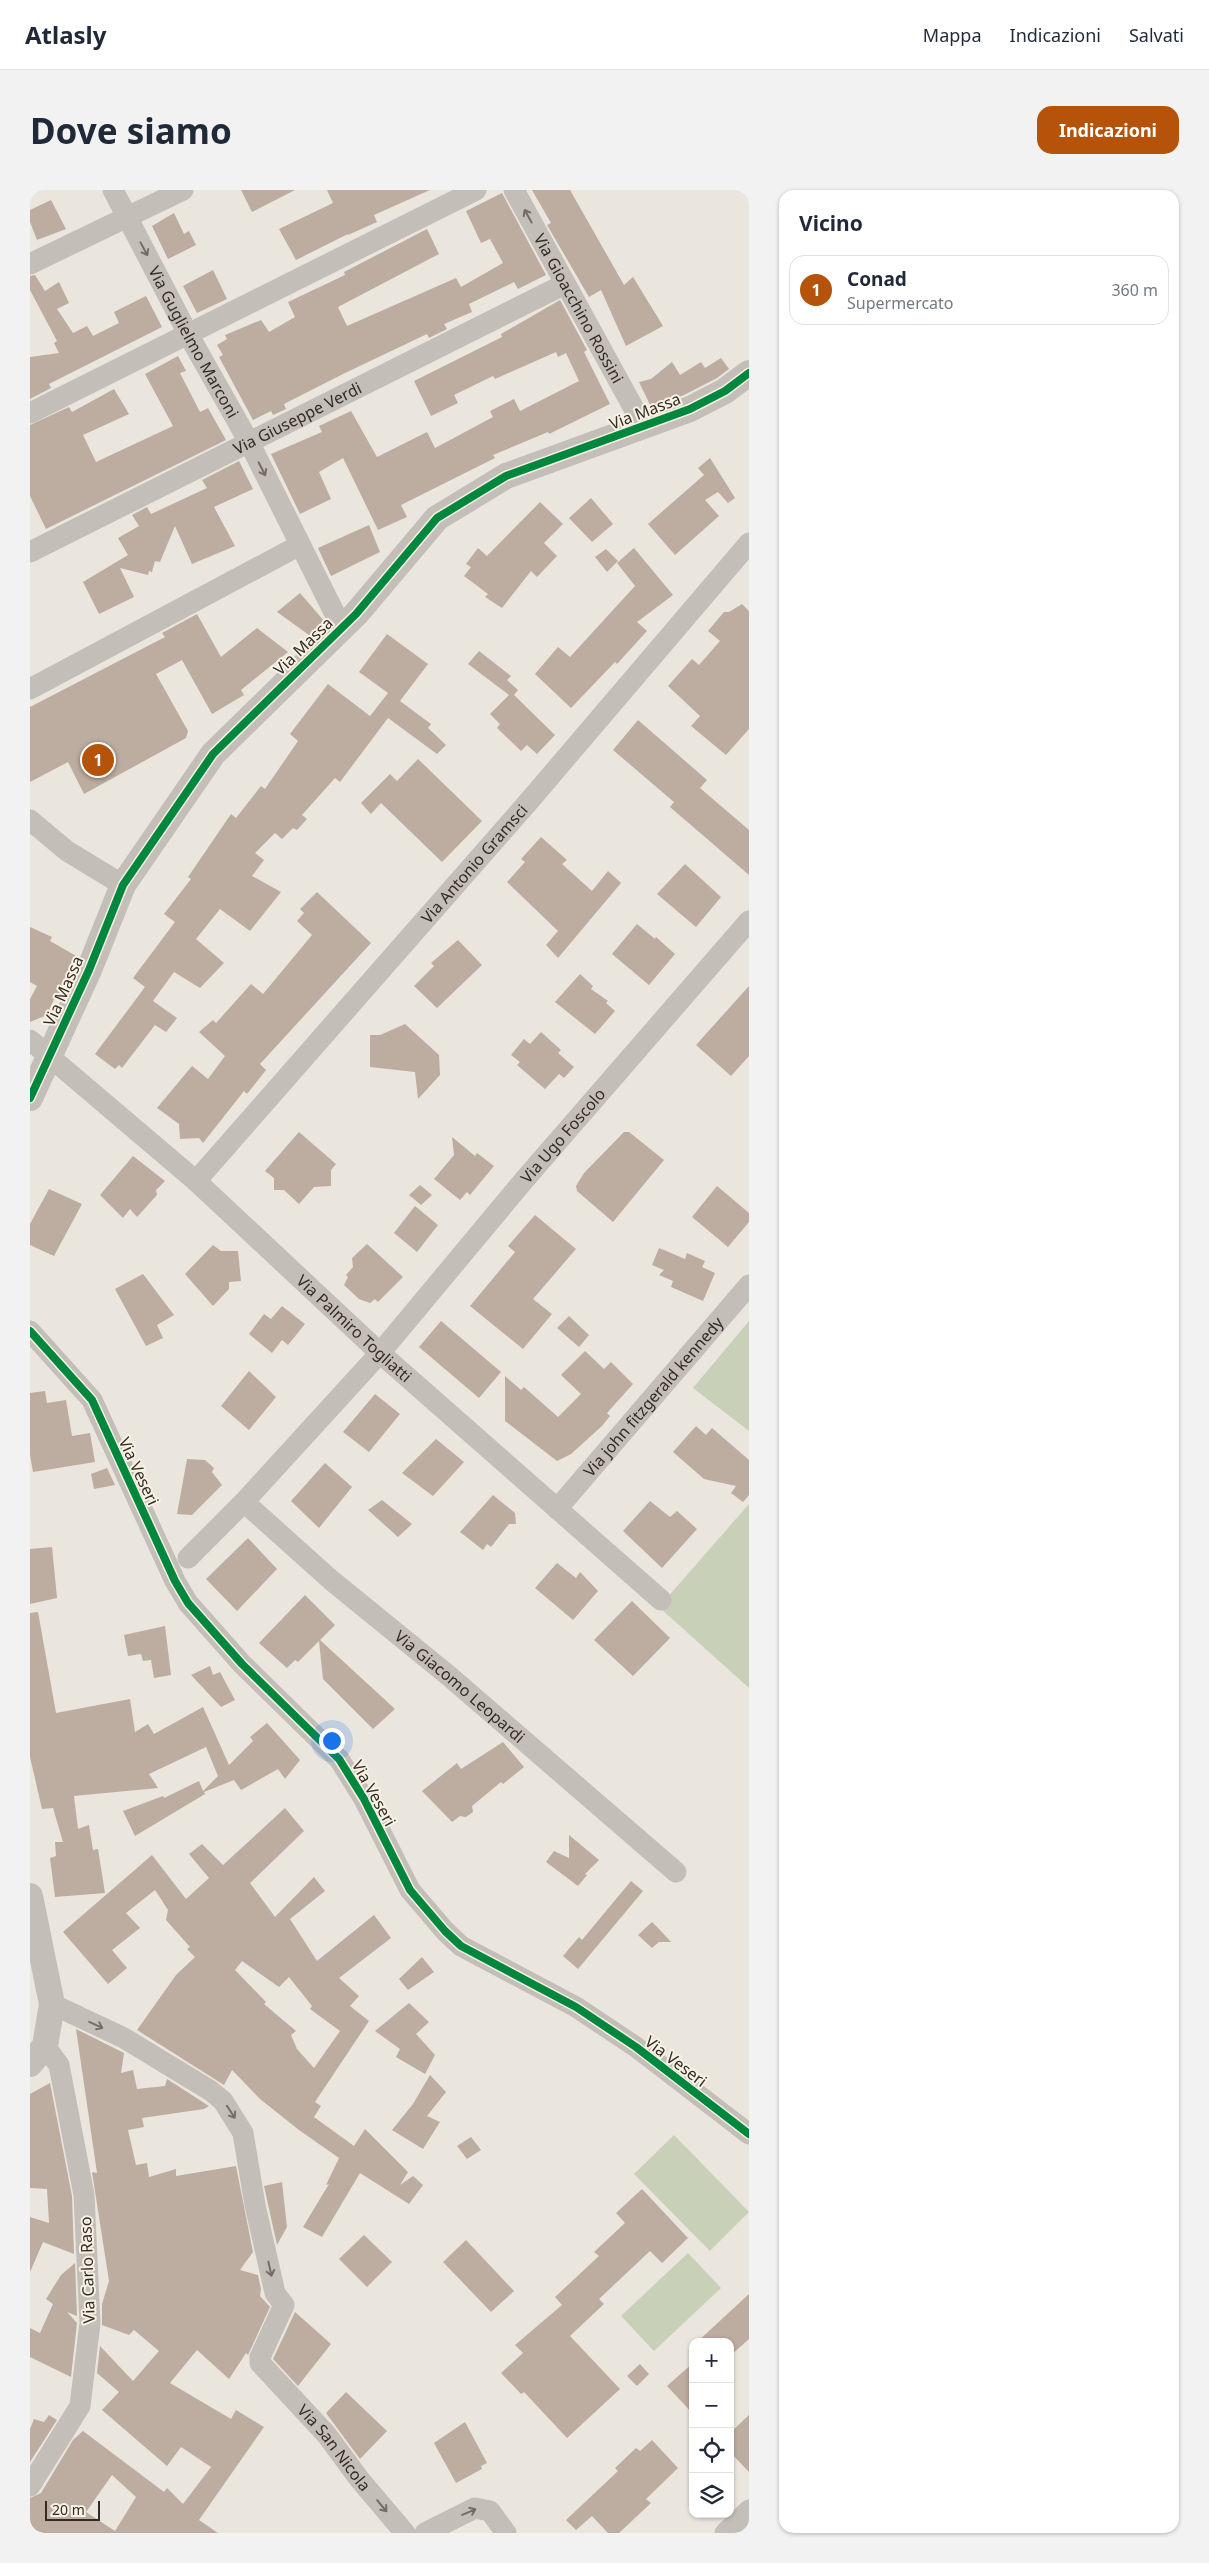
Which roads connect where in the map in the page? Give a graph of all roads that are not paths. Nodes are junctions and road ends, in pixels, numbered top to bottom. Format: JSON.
{"nodes":[{"id":1,"x":113,"y":190,"type":"edge"},
{"id":2,"x":183,"y":190,"type":"edge"},
{"id":3,"x":476,"y":190,"type":"edge"},
{"id":4,"x":514,"y":190,"type":"edge"},
{"id":5,"x":127,"y":218,"type":"junction"},
{"id":6,"x":30,"y":264,"type":"edge"},
{"id":7,"x":565,"y":284,"type":"junction"},
{"id":8,"x":188,"y":334,"type":"junction"},
{"id":9,"x":749,"y":373,"type":"edge"},
{"id":10,"x":30,"y":413,"type":"edge"},
{"id":11,"x":644,"y":427,"type":"junction"},
{"id":12,"x":249,"y":442,"type":"junction"},
{"id":13,"x":749,"y":543,"type":"edge"},
{"id":14,"x":300,"y":545,"type":"junction"},
{"id":15,"x":30,"y":552,"type":"edge"},
{"id":16,"x":342,"y":628,"type":"junction"},
{"id":17,"x":30,"y":689,"type":"edge"},
{"id":18,"x":30,"y":820,"type":"edge"},
{"id":19,"x":123,"y":885,"type":"junction"},
{"id":20,"x":749,"y":921,"type":"edge"},
{"id":21,"x":39,"y":1049,"type":"edge"},
{"id":22,"x":30,"y":1098,"type":"edge"},
{"id":23,"x":196,"y":1181,"type":"junction"},
{"id":24,"x":749,"y":1285,"type":"edge"},
{"id":25,"x":30,"y":1331,"type":"edge"},
{"id":26,"x":380,"y":1353,"type":"junction"},
{"id":27,"x":244,"y":1502,"type":"junction"},
{"id":28,"x":557,"y":1508,"type":"junction"},
{"id":29,"x":188,"y":1558,"type":"dead end"},
{"id":30,"x":661,"y":1600,"type":"dead end"},
{"id":31,"x":676,"y":1872,"type":"dead end"},
{"id":32,"x":30,"y":1896,"type":"edge"},
{"id":33,"x":52,"y":2004,"type":"junction"},
{"id":34,"x":38,"y":2055,"type":"edge"},
{"id":35,"x":749,"y":2134,"type":"edge"},
{"id":36,"x":30,"y":2486,"type":"edge"},
{"id":37,"x":749,"y":2510,"type":"edge"},
{"id":38,"x":405,"y":2533,"type":"edge"},
{"id":39,"x":426,"y":2533,"type":"edge"},
{"id":40,"x":506,"y":2533,"type":"edge"},
{"id":41,"x":724,"y":2533,"type":"edge"}],
"edges":[{"from":1,"to":5,"type":"street","name":"Via Guglielmo Marconi"},
{"from":2,"to":5,"type":"street"},
{"from":3,"to":8,"type":"street"},
{"from":7,"to":4,"type":"street","name":"Via Gioacchino Rossini","one_way":true},
{"from":5,"to":6,"type":"street"},
{"from":5,"to":8,"type":"street","name":"Via Guglielmo Marconi","one_way":true},
{"from":7,"to":11,"type":"street","name":"Via Gioacchino Rossini"},
{"from":7,"to":12,"type":"street","name":"Via Giuseppe Verdi"},
{"from":8,"to":10,"type":"street"},
{"from":8,"to":12,"type":"street","name":"Via Guglielmo Marconi"},
{"from":9,"to":11,"type":"street","name":"Via Massa"},
{"from":11,"to":16,"type":"street","name":"Via Massa"},
{"from":12,"to":14,"type":"street","name":"Via Guglielmo Marconi","one_way":true},
{"from":12,"to":15,"type":"street","name":"Via Giuseppe Verdi"},
{"from":13,"to":23,"type":"street","name":"Via Antonio Gramsci"},
{"from":14,"to":16,"type":"street","name":"Via Guglielmo Marconi"},
{"from":14,"to":17,"type":"street"},
{"from":16,"to":19,"type":"street","name":"Via Massa"},
{"from":18,"to":19,"type":"street"},
{"from":19,"to":21,"type":"street","name":"Via Massa"},
{"from":20,"to":26,"type":"street","name":"Via Ugo Foscolo"},
{"from":21,"to":22,"type":"street","name":"Via Massa"},
{"from":21,"to":23,"type":"street","name":"Via Palmiro Togliatti"},
{"from":23,"to":26,"type":"street","name":"Via Palmiro Togliatti"},
{"from":24,"to":28,"type":"street","name":"Via john fitzgerald kennedy"},
{"from":25,"to":35,"type":"street","name":"Via Veseri"},
{"from":26,"to":27,"type":"street"},
{"from":26,"to":28,"type":"street","name":"Via Palmiro Togliatti"},
{"from":27,"to":29,"type":"street"},
{"from":27,"to":31,"type":"street","name":"Via Giacomo Leopardi"},
{"from":28,"to":30,"type":"street","name":"Via Palmiro Togliatti"},
{"from":32,"to":33,"type":"street"},
{"from":33,"to":34,"type":"street"},
{"from":33,"to":38,"type":"street","name":"Via San Nicola","one_way":true},
{"from":34,"to":36,"type":"street","name":"Via Carlo Raso"},
{"from":37,"to":41,"type":"street"},
{"from":39,"to":40,"type":"street","one_way":true}]}
